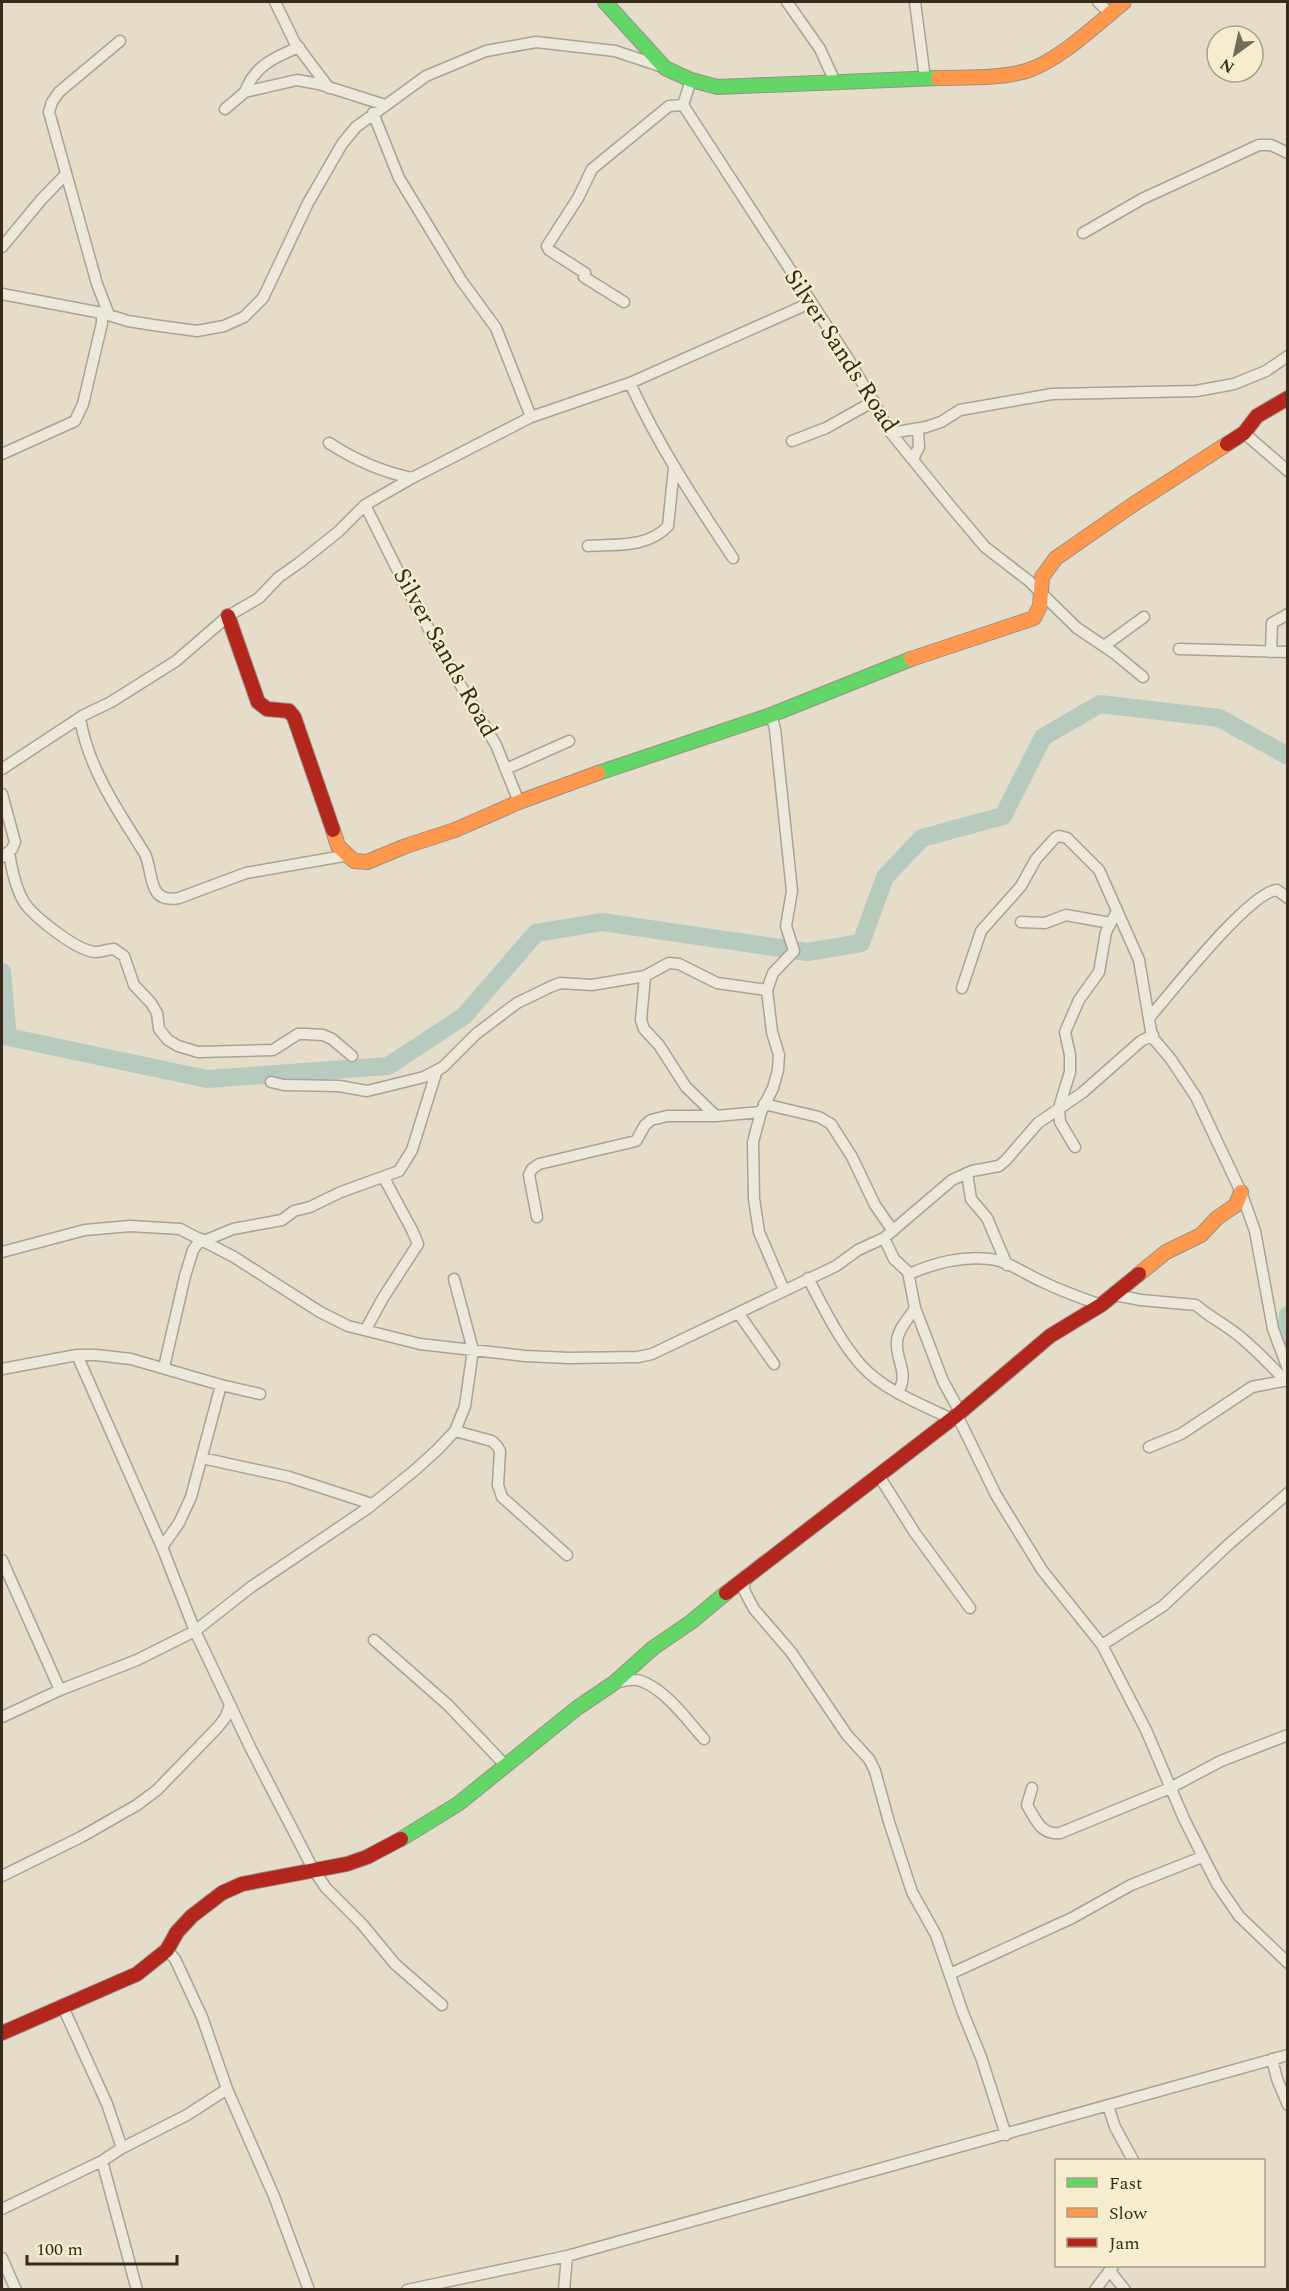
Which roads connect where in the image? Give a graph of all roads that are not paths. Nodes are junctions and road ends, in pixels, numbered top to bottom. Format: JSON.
{"nodes":[{"id":1,"x":275,"y":2,"type":"edge"},
{"id":2,"x":605,"y":2,"type":"edge"},
{"id":3,"x":787,"y":2,"type":"edge"},
{"id":4,"x":915,"y":2,"type":"edge"},
{"id":5,"x":1098,"y":2,"type":"edge"},
{"id":6,"x":1124,"y":2,"type":"edge"},
{"id":7,"x":1111,"y":14,"type":"junction"},
{"id":8,"x":120,"y":41,"type":"dead end"},
{"id":9,"x":299,"y":47,"type":"junction"},
{"id":10,"x":665,"y":68,"type":"junction"},
{"id":11,"x":925,"y":79,"type":"junction"},
{"id":12,"x":691,"y":81,"type":"junction"},
{"id":13,"x":835,"y":82,"type":"junction"},
{"id":14,"x":330,"y":89,"type":"junction"},
{"id":15,"x":245,"y":92,"type":"junction"},
{"id":16,"x":385,"y":105,"type":"junction"},
{"id":17,"x":683,"y":105,"type":"junction"},
{"id":18,"x":225,"y":109,"type":"dead end"},
{"id":19,"x":373,"y":113,"type":"junction"},
{"id":20,"x":1287,"y":153,"type":"edge"},
{"id":21,"x":66,"y":174,"type":"junction"},
{"id":22,"x":1083,"y":233,"type":"dead end"},
{"id":23,"x":2,"y":248,"type":"edge"},
{"id":24,"x":3,"y":297,"type":"edge"},
{"id":25,"x":624,"y":302,"type":"dead end"},
{"id":26,"x":810,"y":303,"type":"junction"},
{"id":27,"x":106,"y":314,"type":"junction"},
{"id":28,"x":1287,"y":356,"type":"edge"},
{"id":29,"x":630,"y":383,"type":"junction"},
{"id":30,"x":1287,"y":398,"type":"edge"},
{"id":31,"x":874,"y":401,"type":"junction"},
{"id":32,"x":531,"y":417,"type":"junction"},
{"id":33,"x":918,"y":429,"type":"junction"},
{"id":34,"x":891,"y":433,"type":"junction"},
{"id":35,"x":1244,"y":433,"type":"junction"},
{"id":36,"x":792,"y":441,"type":"dead end"},
{"id":37,"x":329,"y":443,"type":"dead end"},
{"id":38,"x":2,"y":454,"type":"edge"},
{"id":39,"x":913,"y":459,"type":"junction"},
{"id":40,"x":674,"y":468,"type":"junction"},
{"id":41,"x":1287,"y":471,"type":"edge"},
{"id":42,"x":412,"y":478,"type":"junction"},
{"id":43,"x":365,"y":506,"type":"junction"},
{"id":44,"x":588,"y":546,"type":"dead end"},
{"id":45,"x":733,"y":558,"type":"dead end"},
{"id":46,"x":1042,"y":593,"type":"junction"},
{"id":47,"x":1287,"y":614,"type":"edge"},
{"id":48,"x":228,"y":616,"type":"junction"},
{"id":49,"x":1143,"y":617,"type":"dead end"},
{"id":50,"x":1104,"y":646,"type":"junction"},
{"id":51,"x":1179,"y":649,"type":"dead end"},
{"id":52,"x":1271,"y":652,"type":"junction"},
{"id":53,"x":1287,"y":652,"type":"edge"},
{"id":54,"x":1143,"y":677,"type":"dead end"},
{"id":55,"x":771,"y":715,"type":"junction"},
{"id":56,"x":80,"y":718,"type":"junction"},
{"id":57,"x":569,"y":741,"type":"dead end"},
{"id":58,"x":2,"y":769,"type":"edge"},
{"id":59,"x":506,"y":769,"type":"junction"},
{"id":60,"x":2,"y":794,"type":"edge"},
{"id":61,"x":519,"y":802,"type":"junction"},
{"id":62,"x":5,"y":855,"type":"edge"},
{"id":63,"x":352,"y":858,"type":"junction"},
{"id":64,"x":1287,"y":898,"type":"edge"},
{"id":65,"x":1118,"y":911,"type":"junction"},
{"id":66,"x":1021,"y":922,"type":"dead end"},
{"id":67,"x":1110,"y":923,"type":"junction"},
{"id":68,"x":645,"y":976,"type":"junction"},
{"id":69,"x":962,"y":988,"type":"dead end"},
{"id":70,"x":767,"y":990,"type":"junction"},
{"id":71,"x":1149,"y":1018,"type":"junction"},
{"id":72,"x":1153,"y":1035,"type":"junction"},
{"id":73,"x":352,"y":1056,"type":"dead end"},
{"id":74,"x":436,"y":1072,"type":"junction"},
{"id":75,"x":271,"y":1082,"type":"dead end"},
{"id":76,"x":763,"y":1108,"type":"junction"},
{"id":77,"x":1058,"y":1110,"type":"junction"},
{"id":78,"x":716,"y":1116,"type":"junction"},
{"id":79,"x":1075,"y":1147,"type":"dead end"},
{"id":80,"x":967,"y":1173,"type":"junction"},
{"id":81,"x":384,"y":1178,"type":"junction"},
{"id":82,"x":1241,"y":1192,"type":"junction"},
{"id":83,"x":537,"y":1218,"type":"dead end"},
{"id":84,"x":888,"y":1235,"type":"junction"},
{"id":85,"x":203,"y":1240,"type":"junction"},
{"id":86,"x":3,"y":1251,"type":"edge"},
{"id":87,"x":1007,"y":1264,"type":"junction"},
{"id":88,"x":909,"y":1274,"type":"junction"},
{"id":89,"x":808,"y":1278,"type":"junction"},
{"id":90,"x":454,"y":1279,"type":"dead end"},
{"id":91,"x":784,"y":1290,"type":"junction"},
{"id":92,"x":1115,"y":1295,"type":"junction"},
{"id":93,"x":1101,"y":1305,"type":"junction"},
{"id":94,"x":915,"y":1308,"type":"junction"},
{"id":95,"x":739,"y":1314,"type":"junction"},
{"id":96,"x":366,"y":1329,"type":"junction"},
{"id":97,"x":473,"y":1350,"type":"junction"},
{"id":98,"x":77,"y":1355,"type":"junction"},
{"id":99,"x":774,"y":1364,"type":"dead end"},
{"id":100,"x":164,"y":1367,"type":"junction"},
{"id":101,"x":2,"y":1369,"type":"edge"},
{"id":102,"x":1287,"y":1369,"type":"edge"},
{"id":103,"x":1287,"y":1380,"type":"edge"},
{"id":104,"x":221,"y":1385,"type":"junction"},
{"id":105,"x":898,"y":1392,"type":"junction"},
{"id":106,"x":260,"y":1394,"type":"dead end"},
{"id":107,"x":956,"y":1415,"type":"junction"},
{"id":108,"x":455,"y":1431,"type":"junction"},
{"id":109,"x":1149,"y":1447,"type":"dead end"},
{"id":110,"x":202,"y":1458,"type":"junction"},
{"id":111,"x":879,"y":1476,"type":"junction"},
{"id":112,"x":1287,"y":1493,"type":"edge"},
{"id":113,"x":372,"y":1504,"type":"junction"},
{"id":114,"x":162,"y":1546,"type":"junction"},
{"id":115,"x":567,"y":1555,"type":"dead end"},
{"id":116,"x":3,"y":1565,"type":"edge"},
{"id":117,"x":751,"y":1575,"type":"junction"},
{"id":118,"x":970,"y":1608,"type":"dead end"},
{"id":119,"x":195,"y":1631,"type":"junction"},
{"id":120,"x":374,"y":1640,"type":"dead end"},
{"id":121,"x":1102,"y":1645,"type":"junction"},
{"id":122,"x":614,"y":1683,"type":"junction"},
{"id":123,"x":60,"y":1690,"type":"junction"},
{"id":124,"x":230,"y":1706,"type":"junction"},
{"id":125,"x":2,"y":1717,"type":"edge"},
{"id":126,"x":1287,"y":1735,"type":"edge"},
{"id":127,"x":704,"y":1739,"type":"dead end"},
{"id":128,"x":506,"y":1766,"type":"junction"},
{"id":129,"x":1032,"y":1788,"type":"dead end"},
{"id":130,"x":1170,"y":1788,"type":"junction"},
{"id":131,"x":1202,"y":1857,"type":"junction"},
{"id":132,"x":313,"y":1869,"type":"junction"},
{"id":133,"x":2,"y":1876,"type":"edge"},
{"id":134,"x":167,"y":1950,"type":"junction"},
{"id":135,"x":1287,"y":1963,"type":"edge"},
{"id":136,"x":950,"y":1974,"type":"junction"},
{"id":137,"x":62,"y":2005,"type":"junction"},
{"id":138,"x":442,"y":2005,"type":"dead end"},
{"id":139,"x":2,"y":2033,"type":"edge"},
{"id":140,"x":1287,"y":2055,"type":"edge"},
{"id":141,"x":1272,"y":2059,"type":"junction"},
{"id":142,"x":227,"y":2089,"type":"junction"},
{"id":143,"x":1287,"y":2105,"type":"edge"},
{"id":144,"x":1108,"y":2106,"type":"junction"},
{"id":145,"x":1006,"y":2135,"type":"junction"},
{"id":146,"x":122,"y":2148,"type":"junction"},
{"id":147,"x":1132,"y":2159,"type":"edge"},
{"id":148,"x":102,"y":2161,"type":"junction"},
{"id":149,"x":2,"y":2209,"type":"edge"},
{"id":150,"x":567,"y":2256,"type":"junction"},
{"id":151,"x":2,"y":2258,"type":"edge"},
{"id":152,"x":1111,"y":2268,"type":"edge"},
{"id":153,"x":16,"y":2289,"type":"edge"},
{"id":154,"x":137,"y":2289,"type":"edge"},
{"id":155,"x":309,"y":2289,"type":"edge"},
{"id":156,"x":407,"y":2289,"type":"edge"},
{"id":157,"x":564,"y":2289,"type":"edge"},
{"id":158,"x":1095,"y":2289,"type":"edge"},
{"id":159,"x":1125,"y":2289,"type":"edge"}],
"edges":[{"from":1,"to":9,"type":"street"},
{"from":2,"to":10,"type":"street"},
{"from":3,"to":13,"type":"street"},
{"from":4,"to":11,"type":"street"},
{"from":5,"to":7,"type":"street"},
{"from":6,"to":7,"type":"street"},
{"from":7,"to":11,"type":"street"},
{"from":8,"to":21,"type":"street"},
{"from":9,"to":14,"type":"street"},
{"from":9,"to":15,"type":"street"},
{"from":10,"to":12,"type":"street"},
{"from":10,"to":16,"type":"street"},
{"from":11,"to":13,"type":"street"},
{"from":12,"to":13,"type":"street"},
{"from":12,"to":17,"type":"street"},
{"from":14,"to":15,"type":"street"},
{"from":14,"to":16,"type":"street"},
{"from":15,"to":18,"type":"street"},
{"from":16,"to":19,"type":"street"},
{"from":17,"to":25,"type":"street"},
{"from":17,"to":26,"type":"street","name":"Silver Sands Road"},
{"from":19,"to":27,"type":"street"},
{"from":19,"to":32,"type":"street"},
{"from":20,"to":22,"type":"street"},
{"from":21,"to":23,"type":"street"},
{"from":21,"to":27,"type":"street"},
{"from":24,"to":27,"type":"street"},
{"from":26,"to":29,"type":"street"},
{"from":26,"to":31,"type":"street","name":"Silver Sands Road"},
{"from":27,"to":38,"type":"street"},
{"from":28,"to":33,"type":"street"},
{"from":29,"to":32,"type":"street"},
{"from":29,"to":40,"type":"street"},
{"from":30,"to":35,"type":"street"},
{"from":31,"to":34,"type":"street","name":"Silver Sands Road"},
{"from":31,"to":36,"type":"street"},
{"from":32,"to":42,"type":"street"},
{"from":33,"to":34,"type":"street"},
{"from":33,"to":39,"type":"street"},
{"from":34,"to":39,"type":"street","name":"Silver Sands Road"},
{"from":35,"to":41,"type":"street"},
{"from":35,"to":46,"type":"street"},
{"from":37,"to":42,"type":"street"},
{"from":39,"to":46,"type":"street","name":"Silver Sands Road"},
{"from":40,"to":44,"type":"street"},
{"from":40,"to":45,"type":"street"},
{"from":42,"to":43,"type":"street"},
{"from":43,"to":48,"type":"street"},
{"from":43,"to":59,"type":"street","name":"Silver Sands Road"},
{"from":46,"to":50,"type":"street","name":"Silver Sands Road"},
{"from":46,"to":55,"type":"street"},
{"from":47,"to":52,"type":"street"},
{"from":48,"to":56,"type":"street"},
{"from":48,"to":63,"type":"street"},
{"from":49,"to":50,"type":"street"},
{"from":50,"to":54,"type":"street","name":"Silver Sands Road"},
{"from":51,"to":52,"type":"street"},
{"from":52,"to":53,"type":"street"},
{"from":55,"to":61,"type":"street"},
{"from":55,"to":70,"type":"street"},
{"from":56,"to":58,"type":"street"},
{"from":56,"to":63,"type":"street"},
{"from":57,"to":59,"type":"street"},
{"from":59,"to":61,"type":"street","name":"Silver Sands Road"},
{"from":60,"to":62,"type":"street"},
{"from":61,"to":63,"type":"street"},
{"from":62,"to":73,"type":"street"},
{"from":64,"to":71,"type":"street"},
{"from":65,"to":67,"type":"street"},
{"from":65,"to":69,"type":"street"},
{"from":65,"to":71,"type":"street"},
{"from":66,"to":67,"type":"street"},
{"from":67,"to":77,"type":"street"},
{"from":68,"to":70,"type":"street"},
{"from":68,"to":74,"type":"street"},
{"from":68,"to":78,"type":"street"},
{"from":70,"to":76,"type":"street"},
{"from":71,"to":72,"type":"street"},
{"from":72,"to":77,"type":"street"},
{"from":72,"to":82,"type":"street"},
{"from":74,"to":75,"type":"street"},
{"from":74,"to":81,"type":"street"},
{"from":76,"to":78,"type":"street"},
{"from":76,"to":84,"type":"street"},
{"from":76,"to":91,"type":"street"},
{"from":77,"to":79,"type":"street"},
{"from":77,"to":80,"type":"street"},
{"from":78,"to":83,"type":"street"},
{"from":80,"to":84,"type":"street"},
{"from":80,"to":87,"type":"street"},
{"from":81,"to":85,"type":"street"},
{"from":81,"to":96,"type":"street"},
{"from":82,"to":92,"type":"street"},
{"from":82,"to":102,"type":"street"},
{"from":84,"to":88,"type":"street"},
{"from":84,"to":89,"type":"street"},
{"from":85,"to":86,"type":"street"},
{"from":85,"to":96,"type":"street"},
{"from":85,"to":100,"type":"street"},
{"from":87,"to":88,"type":"street"},
{"from":87,"to":93,"type":"street"},
{"from":88,"to":94,"type":"street"},
{"from":89,"to":91,"type":"street"},
{"from":89,"to":105,"type":"street"},
{"from":90,"to":97,"type":"street"},
{"from":91,"to":95,"type":"street"},
{"from":92,"to":93,"type":"street"},
{"from":92,"to":103,"type":"street"},
{"from":93,"to":107,"type":"street"},
{"from":94,"to":105,"type":"street"},
{"from":94,"to":107,"type":"street"},
{"from":95,"to":97,"type":"street"},
{"from":95,"to":99,"type":"street"},
{"from":96,"to":97,"type":"street"},
{"from":97,"to":108,"type":"street"},
{"from":98,"to":100,"type":"street"},
{"from":98,"to":101,"type":"street"},
{"from":98,"to":114,"type":"street"},
{"from":100,"to":104,"type":"street"},
{"from":103,"to":109,"type":"street"},
{"from":104,"to":106,"type":"street"},
{"from":104,"to":110,"type":"street"},
{"from":105,"to":107,"type":"street"},
{"from":107,"to":111,"type":"street"},
{"from":107,"to":121,"type":"street"},
{"from":108,"to":113,"type":"street"},
{"from":108,"to":115,"type":"street"},
{"from":110,"to":113,"type":"street"},
{"from":110,"to":114,"type":"street"},
{"from":111,"to":117,"type":"street"},
{"from":111,"to":118,"type":"street"},
{"from":112,"to":121,"type":"street"},
{"from":113,"to":119,"type":"street"},
{"from":114,"to":119,"type":"street"},
{"from":116,"to":123,"type":"street"},
{"from":117,"to":122,"type":"street"},
{"from":117,"to":136,"type":"street"},
{"from":119,"to":123,"type":"street"},
{"from":119,"to":124,"type":"street"},
{"from":120,"to":128,"type":"street"},
{"from":121,"to":130,"type":"street"},
{"from":122,"to":127,"type":"street"},
{"from":122,"to":128,"type":"street"},
{"from":123,"to":125,"type":"street"},
{"from":124,"to":132,"type":"street"},
{"from":124,"to":133,"type":"street"},
{"from":126,"to":130,"type":"street"},
{"from":128,"to":132,"type":"street"},
{"from":129,"to":130,"type":"street"},
{"from":130,"to":131,"type":"street"},
{"from":131,"to":135,"type":"street"},
{"from":131,"to":136,"type":"street"},
{"from":132,"to":134,"type":"street"},
{"from":132,"to":138,"type":"street"},
{"from":134,"to":137,"type":"street"},
{"from":134,"to":142,"type":"street"},
{"from":136,"to":145,"type":"street"},
{"from":137,"to":139,"type":"street"},
{"from":137,"to":146,"type":"street"},
{"from":140,"to":141,"type":"street"},
{"from":141,"to":143,"type":"street"},
{"from":141,"to":144,"type":"street"},
{"from":142,"to":146,"type":"street"},
{"from":142,"to":155,"type":"street"},
{"from":144,"to":145,"type":"street"},
{"from":144,"to":147,"type":"street"},
{"from":145,"to":150,"type":"street"},
{"from":146,"to":148,"type":"street"},
{"from":148,"to":149,"type":"street"},
{"from":148,"to":154,"type":"street"},
{"from":150,"to":156,"type":"street"},
{"from":150,"to":157,"type":"street"},
{"from":151,"to":153,"type":"street"},
{"from":152,"to":158,"type":"street"},
{"from":152,"to":159,"type":"street"}]}
